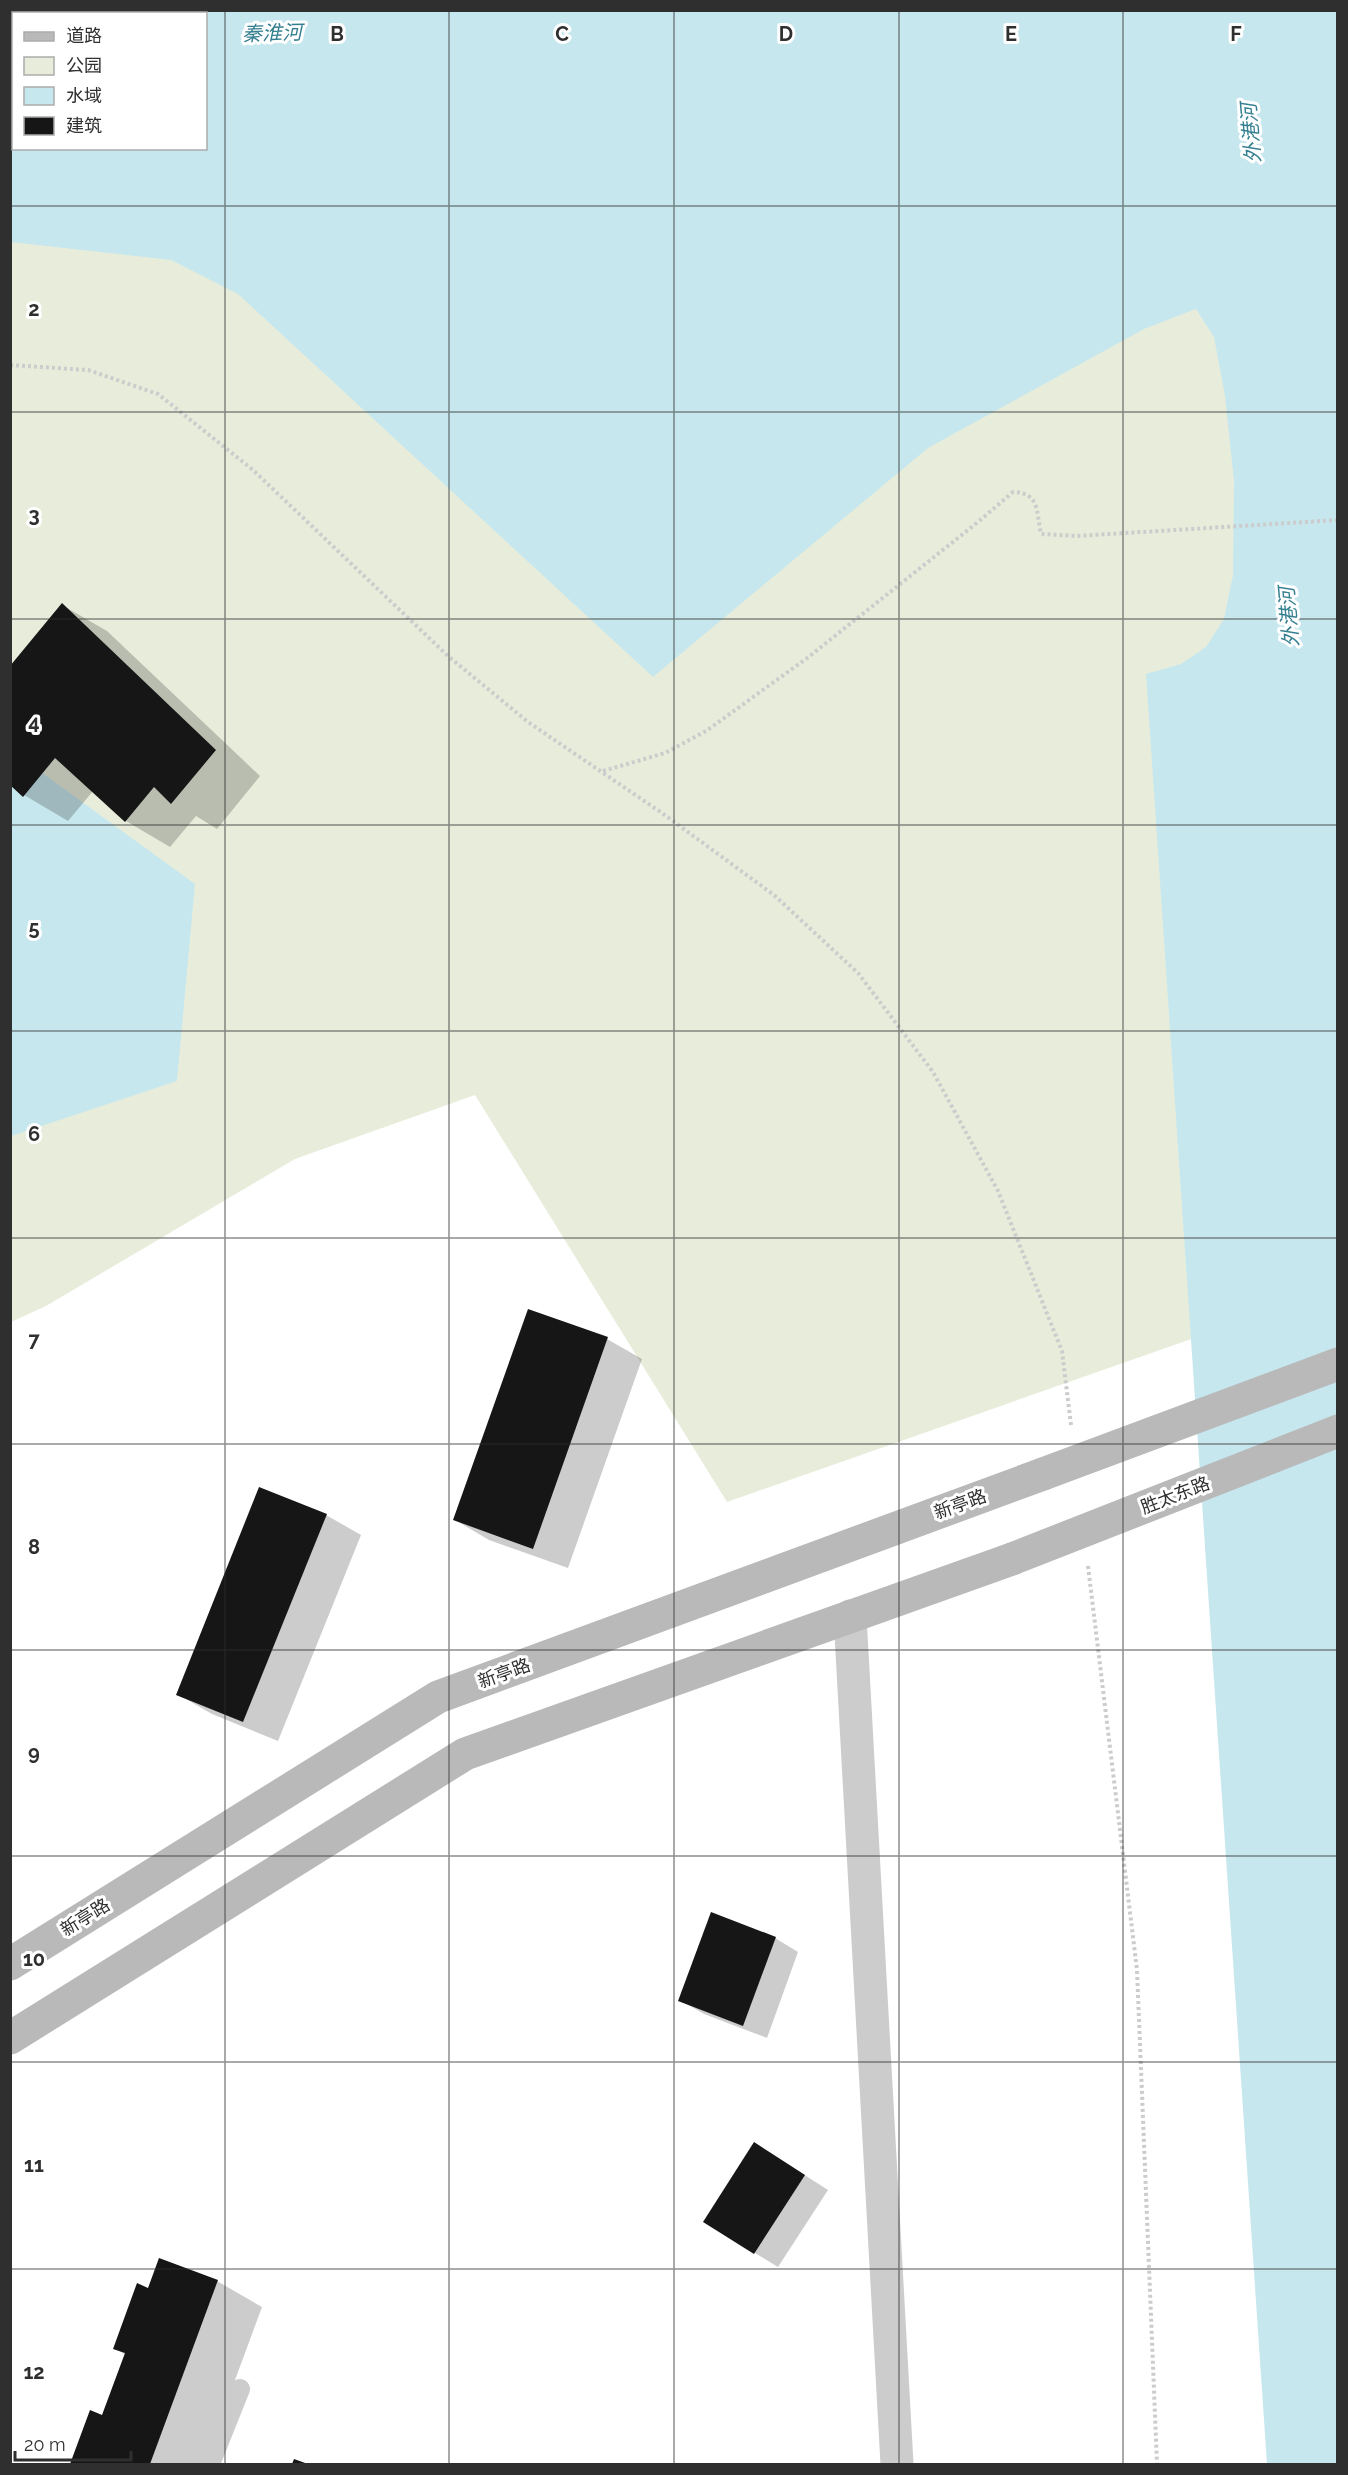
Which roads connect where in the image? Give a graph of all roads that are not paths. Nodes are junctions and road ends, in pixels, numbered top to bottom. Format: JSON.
{"nodes":[{"id":1,"x":1338,"y":1364,"type":"edge"},
{"id":2,"x":1338,"y":1431,"type":"edge"},
{"id":3,"x":850,"y":1616,"type":"junction"},
{"id":4,"x":10,"y":1964,"type":"edge"},
{"id":5,"x":10,"y":2038,"type":"edge"},
{"id":6,"x":240,"y":2389,"type":"dead end"},
{"id":7,"x":210,"y":2464,"type":"edge"},
{"id":8,"x":897,"y":2464,"type":"edge"}],
"edges":[{"from":1,"to":4,"type":"main road","name":"新亭路","bridge":true},
{"from":2,"to":3,"type":"main road","name":"胜太东路","bridge":true},
{"from":3,"to":5,"type":"main road"},
{"from":3,"to":8,"type":"street"},
{"from":6,"to":7,"type":"lane"}]}
